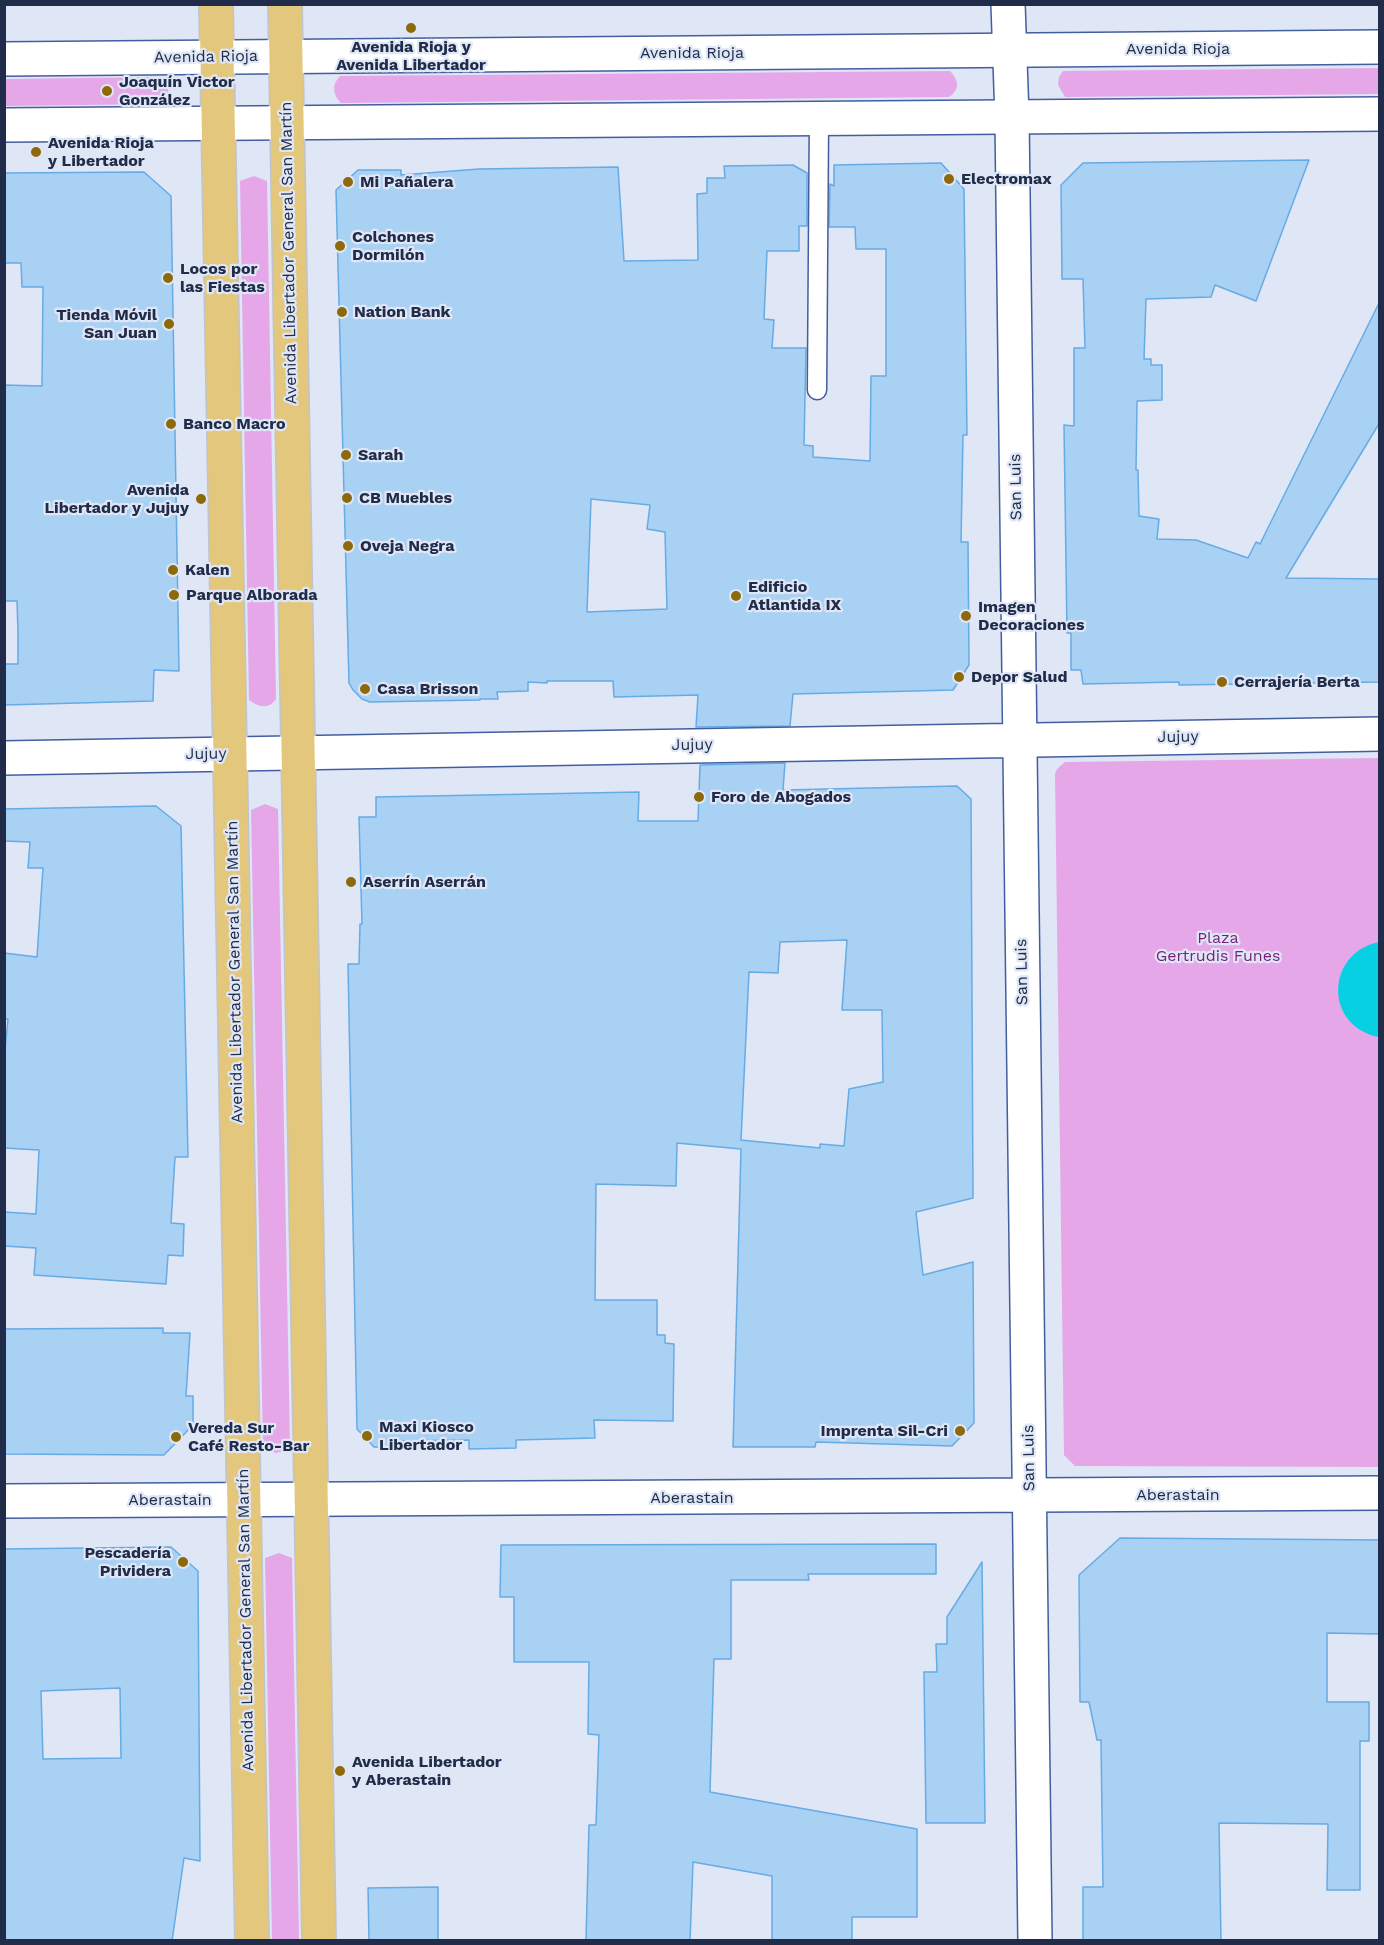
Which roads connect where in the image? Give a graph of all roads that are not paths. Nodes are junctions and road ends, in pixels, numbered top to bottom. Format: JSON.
{"nodes":[{"id":1,"x":216,"y":4,"type":"edge"},
{"id":2,"x":285,"y":4,"type":"edge"},
{"id":3,"x":1008,"y":4,"type":"edge"},
{"id":4,"x":1380,"y":47,"type":"edge"},
{"id":5,"x":1010,"y":50,"type":"junction"},
{"id":6,"x":286,"y":56,"type":"junction"},
{"id":7,"x":217,"y":57,"type":"junction"},
{"id":8,"x":4,"y":59,"type":"edge"},
{"id":9,"x":1380,"y":114,"type":"edge"},
{"id":10,"x":1012,"y":117,"type":"junction"},
{"id":11,"x":819,"y":118,"type":"junction"},
{"id":12,"x":218,"y":122,"type":"junction"},
{"id":13,"x":286,"y":122,"type":"junction"},
{"id":14,"x":4,"y":125,"type":"edge"},
{"id":15,"x":817,"y":390,"type":"dead end"},
{"id":16,"x":1380,"y":734,"type":"edge"},
{"id":17,"x":1019,"y":740,"type":"junction"},
{"id":18,"x":298,"y":752,"type":"junction"},
{"id":19,"x":231,"y":753,"type":"junction"},
{"id":20,"x":4,"y":758,"type":"edge"},
{"id":21,"x":1380,"y":1493,"type":"edge"},
{"id":22,"x":1029,"y":1495,"type":"junction"},
{"id":23,"x":244,"y":1500,"type":"junction"},
{"id":24,"x":311,"y":1500,"type":"junction"},
{"id":25,"x":4,"y":1501,"type":"edge"},
{"id":26,"x":252,"y":1941,"type":"edge"},
{"id":27,"x":320,"y":1941,"type":"edge"},
{"id":28,"x":1035,"y":1941,"type":"edge"}],
"edges":[{"from":1,"to":7,"type":"main road","name":"Avenida Libertador General San Martín"},
{"from":2,"to":6,"type":"main road","name":"Avenida Libertador General San Martín"},
{"from":3,"to":5,"type":"street","name":"San Luis"},
{"from":4,"to":5,"type":"street","name":"Avenida Rioja"},
{"from":5,"to":6,"type":"street","name":"Avenida Rioja"},
{"from":5,"to":10,"type":"street","name":"San Luis"},
{"from":6,"to":7,"type":"street","name":"Avenida Rioja"},
{"from":6,"to":13,"type":"main road","name":"Avenida Libertador General San Martín"},
{"from":7,"to":8,"type":"street","name":"Avenida Rioja"},
{"from":7,"to":12,"type":"main road","name":"Avenida Libertador General San Martín"},
{"from":9,"to":10,"type":"street"},
{"from":10,"to":11,"type":"street"},
{"from":10,"to":17,"type":"street","name":"San Luis"},
{"from":11,"to":13,"type":"street"},
{"from":11,"to":15,"type":"lane"},
{"from":12,"to":13,"type":"street"},
{"from":12,"to":14,"type":"street"},
{"from":12,"to":19,"type":"main road","name":"Avenida Libertador General San Martín"},
{"from":13,"to":18,"type":"main road","name":"Avenida Libertador General San Martín"},
{"from":16,"to":17,"type":"street","name":"Jujuy"},
{"from":17,"to":18,"type":"street","name":"Jujuy"},
{"from":17,"to":22,"type":"street","name":"San Luis"},
{"from":18,"to":19,"type":"street","name":"Jujuy"},
{"from":18,"to":24,"type":"main road","name":"Avenida Libertador General San Martín"},
{"from":19,"to":20,"type":"street","name":"Jujuy"},
{"from":19,"to":23,"type":"main road","name":"Avenida Libertador General San Martín"},
{"from":21,"to":22,"type":"street","name":"Aberastain"},
{"from":22,"to":24,"type":"street","name":"Aberastain"},
{"from":22,"to":28,"type":"street","name":"San Luis"},
{"from":23,"to":24,"type":"street","name":"Aberastain"},
{"from":23,"to":25,"type":"street","name":"Aberastain"},
{"from":23,"to":26,"type":"main road","name":"Avenida Libertador General San Martín"},
{"from":24,"to":27,"type":"main road","name":"Avenida Libertador General San Martín"}]}
